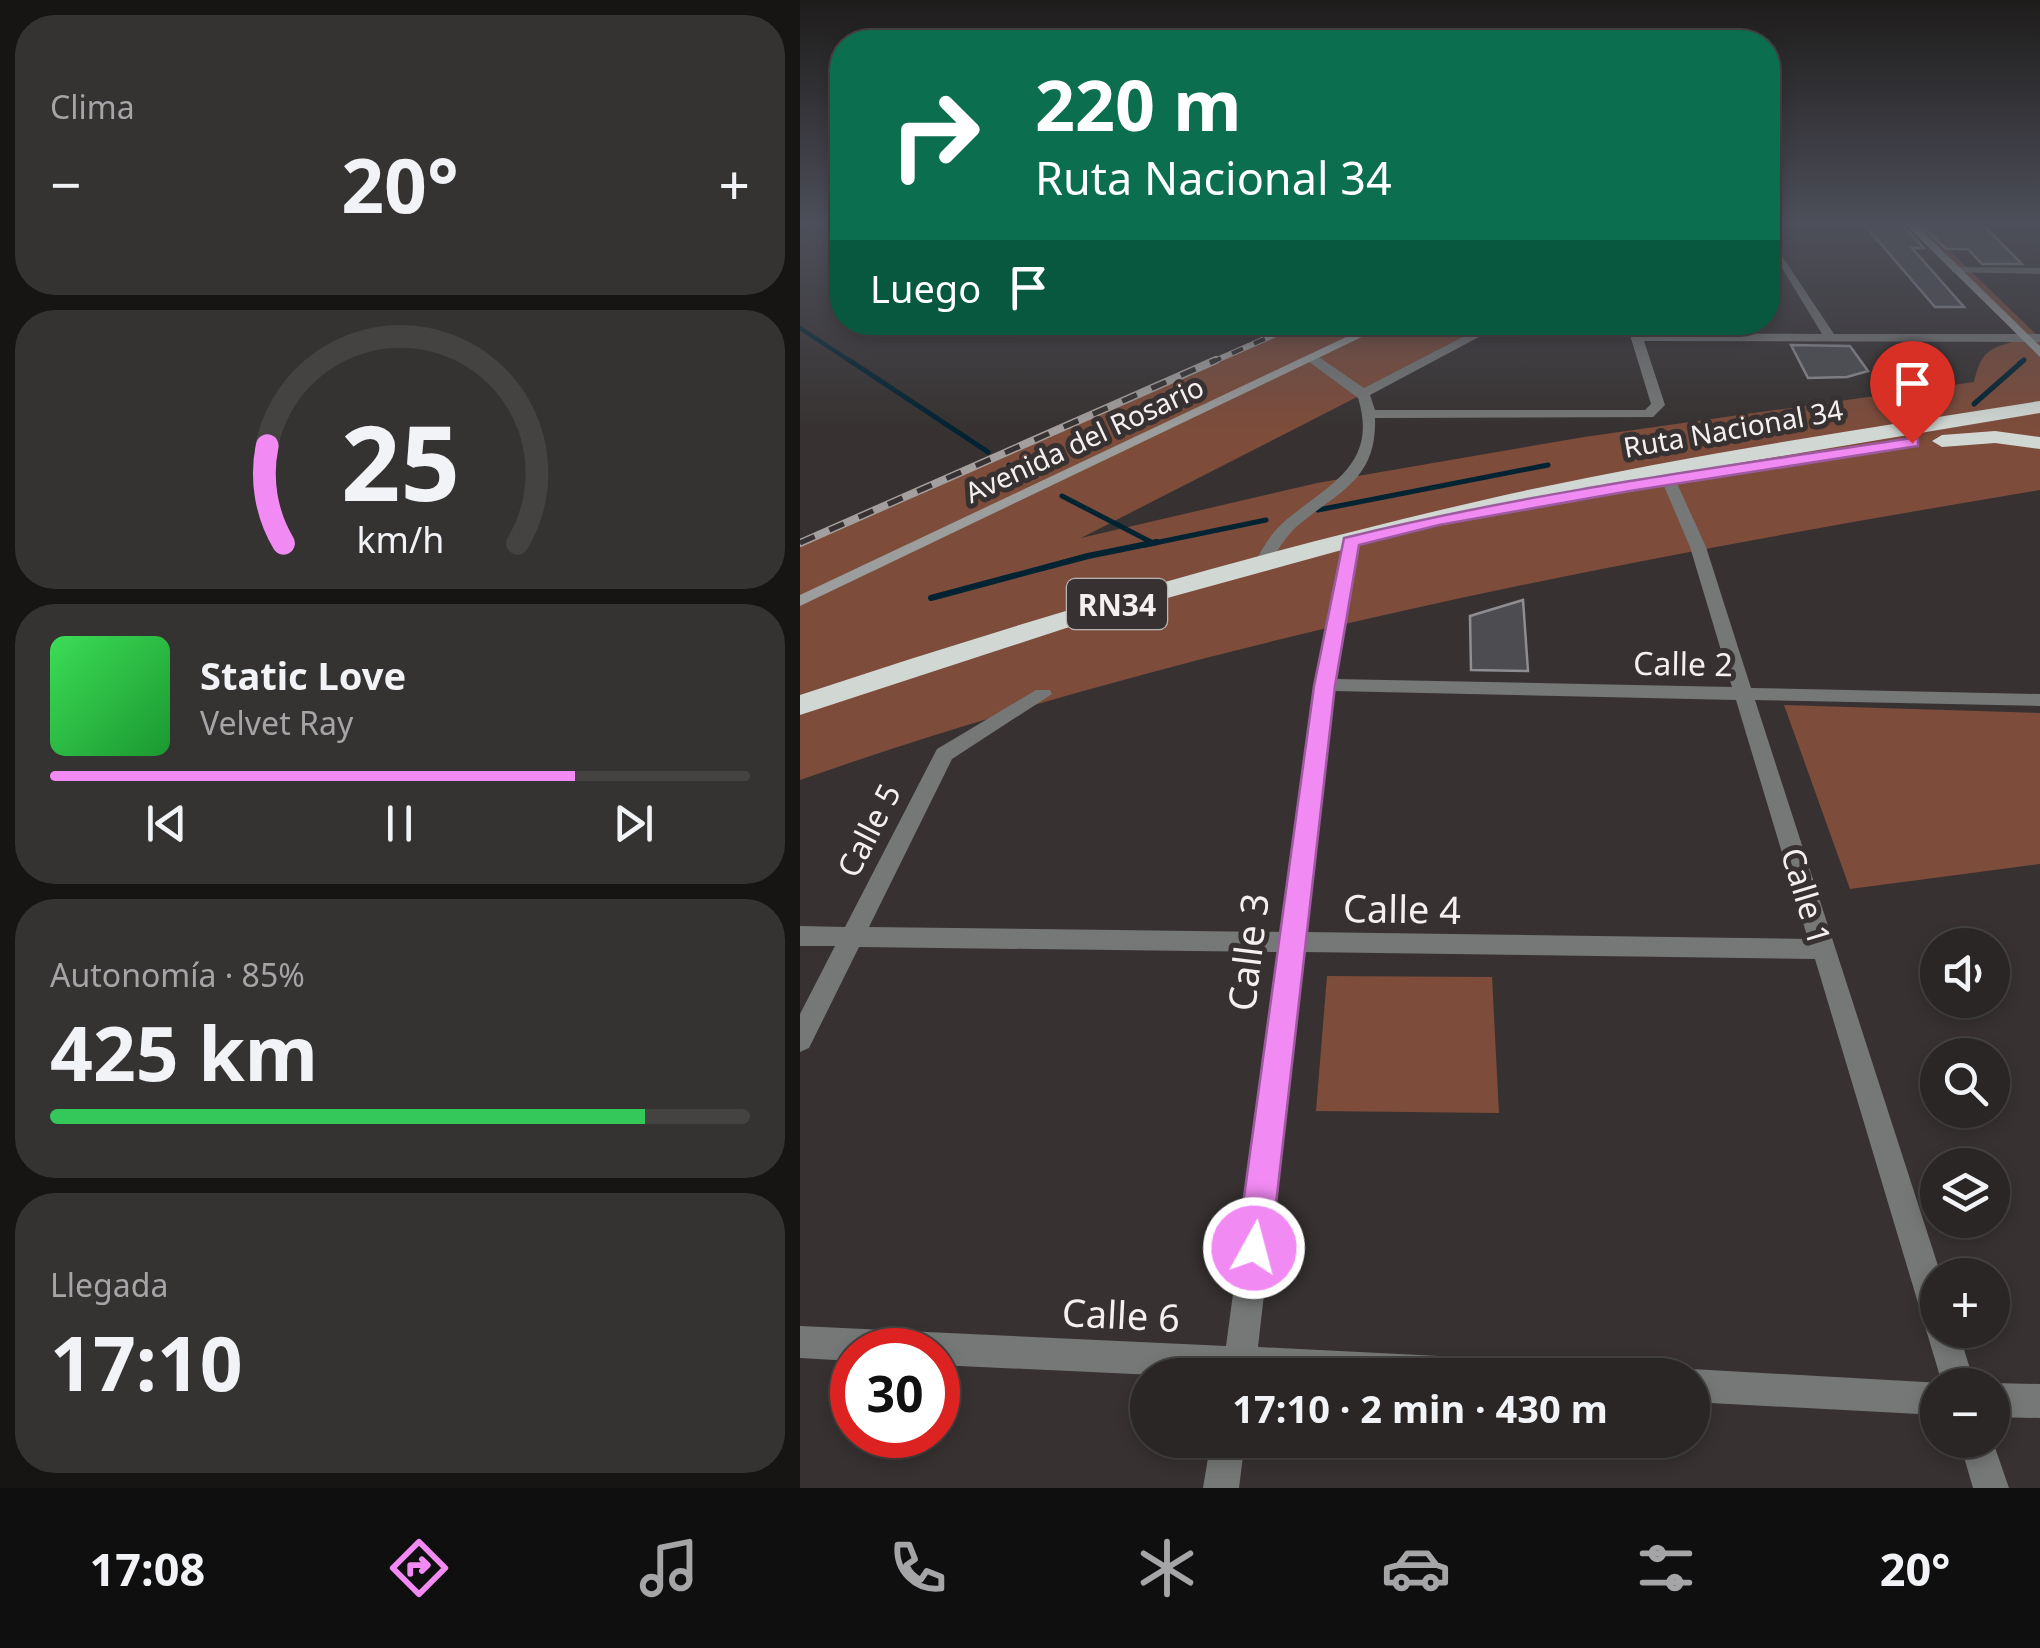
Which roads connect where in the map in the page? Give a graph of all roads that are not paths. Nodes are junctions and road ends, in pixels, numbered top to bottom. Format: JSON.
{"nodes":[{"id":1,"x":1801,"y":291,"type":"edge"},
{"id":2,"x":1985,"y":291,"type":"edge"},
{"id":3,"x":1361,"y":335,"type":"edge"},
{"id":4,"x":1477,"y":335,"type":"edge"},
{"id":5,"x":1636,"y":335,"type":"edge"},
{"id":6,"x":1774,"y":335,"type":"edge"},
{"id":7,"x":1830,"y":337,"type":"junction"},
{"id":8,"x":2036,"y":339,"type":"edge"},
{"id":9,"x":2040,"y":353,"type":"edge"},
{"id":10,"x":1312,"y":358,"type":"junction"},
{"id":11,"x":1362,"y":394,"type":"junction"},
{"id":12,"x":2040,"y":407,"type":"edge"},
{"id":13,"x":1369,"y":414,"type":"junction"},
{"id":14,"x":2040,"y":424,"type":"edge"},
{"id":15,"x":2040,"y":442,"type":"edge"},
{"id":16,"x":1874,"y":448,"type":"junction"},
{"id":17,"x":1668,"y":479,"type":"junction"},
{"id":18,"x":1439,"y":520,"type":"junction"},
{"id":19,"x":1350,"y":542,"type":"junction"},
{"id":20,"x":1262,"y":564,"type":"junction"},
{"id":21,"x":800,"y":600,"type":"edge"},
{"id":22,"x":1324,"y":686,"type":"junction"},
{"id":23,"x":1043,"y":694,"type":"dead end"},
{"id":24,"x":1744,"y":694,"type":"junction"},
{"id":25,"x":2040,"y":700,"type":"edge"},
{"id":26,"x":800,"y":706,"type":"edge"},
{"id":27,"x":800,"y":936,"type":"edge"},
{"id":28,"x":848,"y":940,"type":"junction"},
{"id":29,"x":1290,"y":944,"type":"junction"},
{"id":30,"x":1824,"y":950,"type":"junction"},
{"id":31,"x":800,"y":1040,"type":"edge"},
{"id":32,"x":1920,"y":1258,"type":"edge"},
{"id":33,"x":800,"y":1342,"type":"edge"},
{"id":34,"x":1241,"y":1358,"type":"edge"},
{"id":35,"x":1130,"y":1362,"type":"edge"},
{"id":36,"x":1710,"y":1386,"type":"edge"},
{"id":37,"x":1920,"y":1397,"type":"edge"},
{"id":38,"x":2010,"y":1400,"type":"edge"},
{"id":39,"x":2040,"y":1401,"type":"edge"},
{"id":40,"x":1225,"y":1458,"type":"edge"},
{"id":41,"x":1982,"y":1458,"type":"edge"},
{"id":42,"x":1221,"y":1488,"type":"edge"},
{"id":43,"x":1992,"y":1488,"type":"edge"}],
"edges":[{"from":1,"to":7,"type":"street"},
{"from":2,"to":8,"type":"main road"},
{"from":3,"to":10,"type":"main road","name":"Avenida del Rosario"},
{"from":4,"to":11,"type":"street"},
{"from":5,"to":13,"type":"street"},
{"from":6,"to":7,"type":"street"},
{"from":7,"to":8,"type":"street"},
{"from":8,"to":9,"type":"main road"},
{"from":10,"to":11,"type":"street"},
{"from":10,"to":21,"type":"main road","name":"Avenida del Rosario"},
{"from":11,"to":13,"type":"street"},
{"from":12,"to":18,"type":"highway","name":"Ruta Nacional 34","number":"RN34"},
{"from":13,"to":20,"type":"street"},
{"from":14,"to":16,"type":"highway","name":"Ruta Nacional 34","number":"RN34"},
{"from":15,"to":16,"type":"highway","number":"RN34"},
{"from":16,"to":17,"type":"highway","name":"Ruta Nacional 34","number":"RN34"},
{"from":17,"to":18,"type":"highway","name":"Ruta Nacional 34","number":"RN34"},
{"from":17,"to":24,"type":"street","name":"Calle 1"},
{"from":18,"to":19,"type":"highway","name":"Ruta Nacional 34","number":"RN34"},
{"from":19,"to":20,"type":"highway","name":"Ruta Nacional 34","number":"RN34"},
{"from":19,"to":22,"type":"street","name":"Calle 3"},
{"from":20,"to":26,"type":"highway","name":"Ruta Nacional 34","number":"RN34"},
{"from":22,"to":24,"type":"street","name":"Calle 2"},
{"from":22,"to":29,"type":"street","name":"Calle 3"},
{"from":23,"to":28,"type":"street","name":"Calle 5"},
{"from":24,"to":25,"type":"street","name":"Calle 2"},
{"from":24,"to":30,"type":"street","name":"Calle 1"},
{"from":27,"to":28,"type":"street","name":"Calle 4"},
{"from":28,"to":29,"type":"street","name":"Calle 4"},
{"from":28,"to":31,"type":"street","name":"Calle 5"},
{"from":29,"to":30,"type":"street","name":"Calle 4"},
{"from":29,"to":34,"type":"street","name":"Calle 3"},
{"from":30,"to":32,"type":"street","name":"Calle 1"},
{"from":33,"to":35,"type":"street","name":"Calle 6"},
{"from":36,"to":37,"type":"street"},
{"from":38,"to":39,"type":"street"},
{"from":40,"to":42,"type":"street"},
{"from":41,"to":43,"type":"street"}]}
